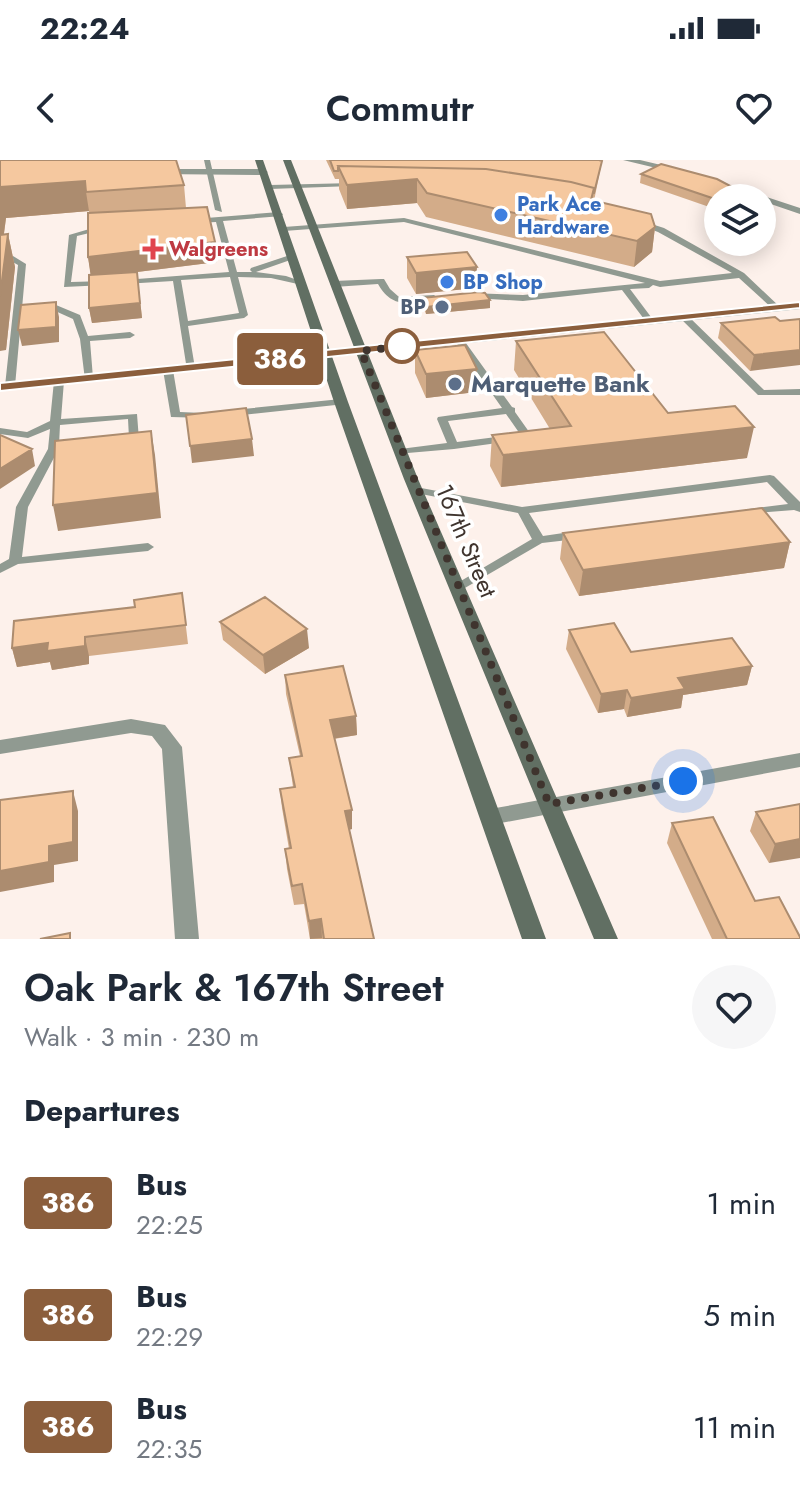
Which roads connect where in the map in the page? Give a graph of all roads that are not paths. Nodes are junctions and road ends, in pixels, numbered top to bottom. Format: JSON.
{"nodes":[{"id":1,"x":207,"y":160,"type":"edge"},
{"id":2,"x":259,"y":160,"type":"edge"},
{"id":3,"x":287,"y":160,"type":"edge"},
{"id":4,"x":635,"y":161,"type":"edge"},
{"id":5,"x":154,"y":172,"type":"edge"},
{"id":6,"x":263,"y":172,"type":"junction"},
{"id":7,"x":210,"y":174,"type":"junction"},
{"id":8,"x":694,"y":175,"type":"edge"},
{"id":9,"x":707,"y":179,"type":"edge"},
{"id":10,"x":358,"y":184,"type":"edge"},
{"id":11,"x":296,"y":186,"type":"junction"},
{"id":12,"x":270,"y":187,"type":"junction"},
{"id":13,"x":798,"y":208,"type":"edge"},
{"id":14,"x":279,"y":214,"type":"junction"},
{"id":15,"x":219,"y":215,"type":"junction"},
{"id":16,"x":634,"y":221,"type":"edge"},
{"id":17,"x":192,"y":222,"type":"edge"},
{"id":18,"x":116,"y":226,"type":"edge"},
{"id":19,"x":313,"y":226,"type":"junction"},
{"id":20,"x":284,"y":229,"type":"junction"},
{"id":21,"x":293,"y":256,"type":"junction"},
{"id":22,"x":0,"y":259,"type":"edge"},
{"id":23,"x":244,"y":273,"type":"junction"},
{"id":24,"x":232,"y":274,"type":"junction"},
{"id":25,"x":741,"y":275,"type":"junction"},
{"id":26,"x":177,"y":278,"type":"junction"},
{"id":27,"x":302,"y":283,"type":"junction"},
{"id":28,"x":334,"y":284,"type":"junction"},
{"id":29,"x":660,"y":284,"type":"junction"},
{"id":30,"x":624,"y":287,"type":"junction"},
{"id":31,"x":465,"y":295,"type":"edge"},
{"id":32,"x":449,"y":297,"type":"edge"},
{"id":33,"x":800,"y":306,"type":"edge"},
{"id":34,"x":56,"y":308,"type":"edge"},
{"id":35,"x":777,"y":308,"type":"junction"},
{"id":36,"x":684,"y":317,"type":"junction"},
{"id":37,"x":650,"y":321,"type":"junction"},
{"id":38,"x":183,"y":324,"type":"junction"},
{"id":39,"x":130,"y":335,"type":"dead end"},
{"id":40,"x":85,"y":339,"type":"junction"},
{"id":41,"x":460,"y":341,"type":"junction"},
{"id":42,"x":361,"y":351,"type":"junction"},
{"id":43,"x":326,"y":354,"type":"junction"},
{"id":44,"x":190,"y":368,"type":"junction"},
{"id":45,"x":168,"y":370,"type":"junction"},
{"id":46,"x":88,"y":378,"type":"junction"},
{"id":47,"x":59,"y":381,"type":"junction"},
{"id":48,"x":5,"y":386,"type":"edge"},
{"id":49,"x":800,"y":392,"type":"edge"},
{"id":50,"x":341,"y":402,"type":"junction"},
{"id":51,"x":511,"y":410,"type":"junction"},
{"id":52,"x":224,"y":414,"type":"edge"},
{"id":53,"x":209,"y":415,"type":"edge"},
{"id":54,"x":53,"y":423,"type":"junction"},
{"id":55,"x":0,"y":431,"type":"edge"},
{"id":56,"x":121,"y":442,"type":"edge"},
{"id":57,"x":80,"y":446,"type":"edge"},
{"id":58,"x":454,"y":446,"type":"junction"},
{"id":59,"x":53,"y":449,"type":"junction"},
{"id":60,"x":400,"y":452,"type":"junction"},
{"id":61,"x":416,"y":490,"type":"junction"},
{"id":62,"x":798,"y":508,"type":"edge"},
{"id":63,"x":522,"y":510,"type":"junction"},
{"id":64,"x":736,"y":514,"type":"edge"},
{"id":65,"x":585,"y":534,"type":"edge"},
{"id":66,"x":539,"y":540,"type":"junction"},
{"id":67,"x":148,"y":547,"type":"dead end"},
{"id":68,"x":15,"y":561,"type":"junction"},
{"id":69,"x":0,"y":569,"type":"edge"},
{"id":70,"x":458,"y":588,"type":"junction"},
{"id":71,"x":0,"y":747,"type":"edge"},
{"id":72,"x":800,"y":760,"type":"edge"},
{"id":73,"x":549,"y":804,"type":"junction"},
{"id":74,"x":490,"y":817,"type":"junction"},
{"id":75,"x":187,"y":939,"type":"edge"},
{"id":76,"x":534,"y":939,"type":"edge"},
{"id":77,"x":606,"y":939,"type":"edge"}],
"edges":[{"from":1,"to":7,"type":"lane"},
{"from":2,"to":6,"type":"main road"},
{"from":3,"to":11,"type":"main road","name":"167th Street"},
{"from":4,"to":8,"type":"street"},
{"from":5,"to":7,"type":"street"},
{"from":6,"to":7,"type":"street"},
{"from":6,"to":12,"type":"main road"},
{"from":7,"to":15,"type":"lane"},
{"from":9,"to":13,"type":"street"},
{"from":10,"to":11,"type":"lane"},
{"from":11,"to":12,"type":"lane"},
{"from":11,"to":19,"type":"main road","name":"167th Street"},
{"from":12,"to":14,"type":"main road"},
{"from":14,"to":15,"type":"lane"},
{"from":14,"to":20,"type":"main road"},
{"from":15,"to":17,"type":"lane"},
{"from":15,"to":24,"type":"lane"},
{"from":16,"to":25,"type":"lane"},
{"from":18,"to":26,"type":"lane"},
{"from":19,"to":20,"type":"lane"},
{"from":19,"to":28,"type":"main road","name":"167th Street"},
{"from":19,"to":29,"type":"lane"},
{"from":20,"to":21,"type":"main road"},
{"from":21,"to":23,"type":"lane"},
{"from":21,"to":27,"type":"main road"},
{"from":22,"to":48,"type":"lane"},
{"from":23,"to":24,"type":"lane"},
{"from":23,"to":27,"type":"lane"},
{"from":24,"to":26,"type":"lane"},
{"from":24,"to":38,"type":"lane"},
{"from":25,"to":29,"type":"lane"},
{"from":25,"to":35,"type":"lane"},
{"from":26,"to":38,"type":"lane"},
{"from":27,"to":43,"type":"main road"},
{"from":28,"to":32,"type":"lane"},
{"from":28,"to":42,"type":"main road","name":"167th Street"},
{"from":29,"to":30,"type":"lane"},
{"from":30,"to":31,"type":"lane"},
{"from":30,"to":37,"type":"lane"},
{"from":33,"to":35,"type":"street"},
{"from":34,"to":40,"type":"lane"},
{"from":35,"to":36,"type":"street"},
{"from":36,"to":37,"type":"street"},
{"from":36,"to":49,"type":"lane"},
{"from":37,"to":41,"type":"street"},
{"from":38,"to":44,"type":"lane"},
{"from":39,"to":40,"type":"lane"},
{"from":40,"to":46,"type":"lane"},
{"from":41,"to":42,"type":"street"},
{"from":41,"to":51,"type":"lane"},
{"from":42,"to":43,"type":"street"},
{"from":42,"to":60,"type":"main road","name":"167th Street"},
{"from":43,"to":44,"type":"street"},
{"from":43,"to":50,"type":"main road"},
{"from":44,"to":45,"type":"street"},
{"from":45,"to":46,"type":"street"},
{"from":45,"to":53,"type":"lane"},
{"from":46,"to":47,"type":"street"},
{"from":47,"to":48,"type":"street"},
{"from":47,"to":54,"type":"lane"},
{"from":50,"to":52,"type":"lane"},
{"from":50,"to":74,"type":"main road"},
{"from":51,"to":58,"type":"lane"},
{"from":51,"to":58,"type":"lane"},
{"from":54,"to":55,"type":"lane"},
{"from":54,"to":56,"type":"lane"},
{"from":54,"to":59,"type":"lane"},
{"from":57,"to":59,"type":"lane"},
{"from":58,"to":60,"type":"lane"},
{"from":59,"to":68,"type":"lane"},
{"from":60,"to":61,"type":"main road","name":"167th Street"},
{"from":61,"to":63,"type":"lane"},
{"from":61,"to":70,"type":"main road","name":"167th Street"},
{"from":62,"to":63,"type":"lane"},
{"from":62,"to":64,"type":"lane"},
{"from":63,"to":66,"type":"lane"},
{"from":65,"to":66,"type":"lane"},
{"from":66,"to":70,"type":"lane"},
{"from":67,"to":68,"type":"lane"},
{"from":68,"to":69,"type":"lane"},
{"from":70,"to":73,"type":"main road","name":"167th Street"},
{"from":71,"to":75,"type":"street"},
{"from":72,"to":73,"type":"street"},
{"from":73,"to":74,"type":"street"},
{"from":73,"to":77,"type":"main road","name":"167th Street"},
{"from":74,"to":76,"type":"main road"}]}
